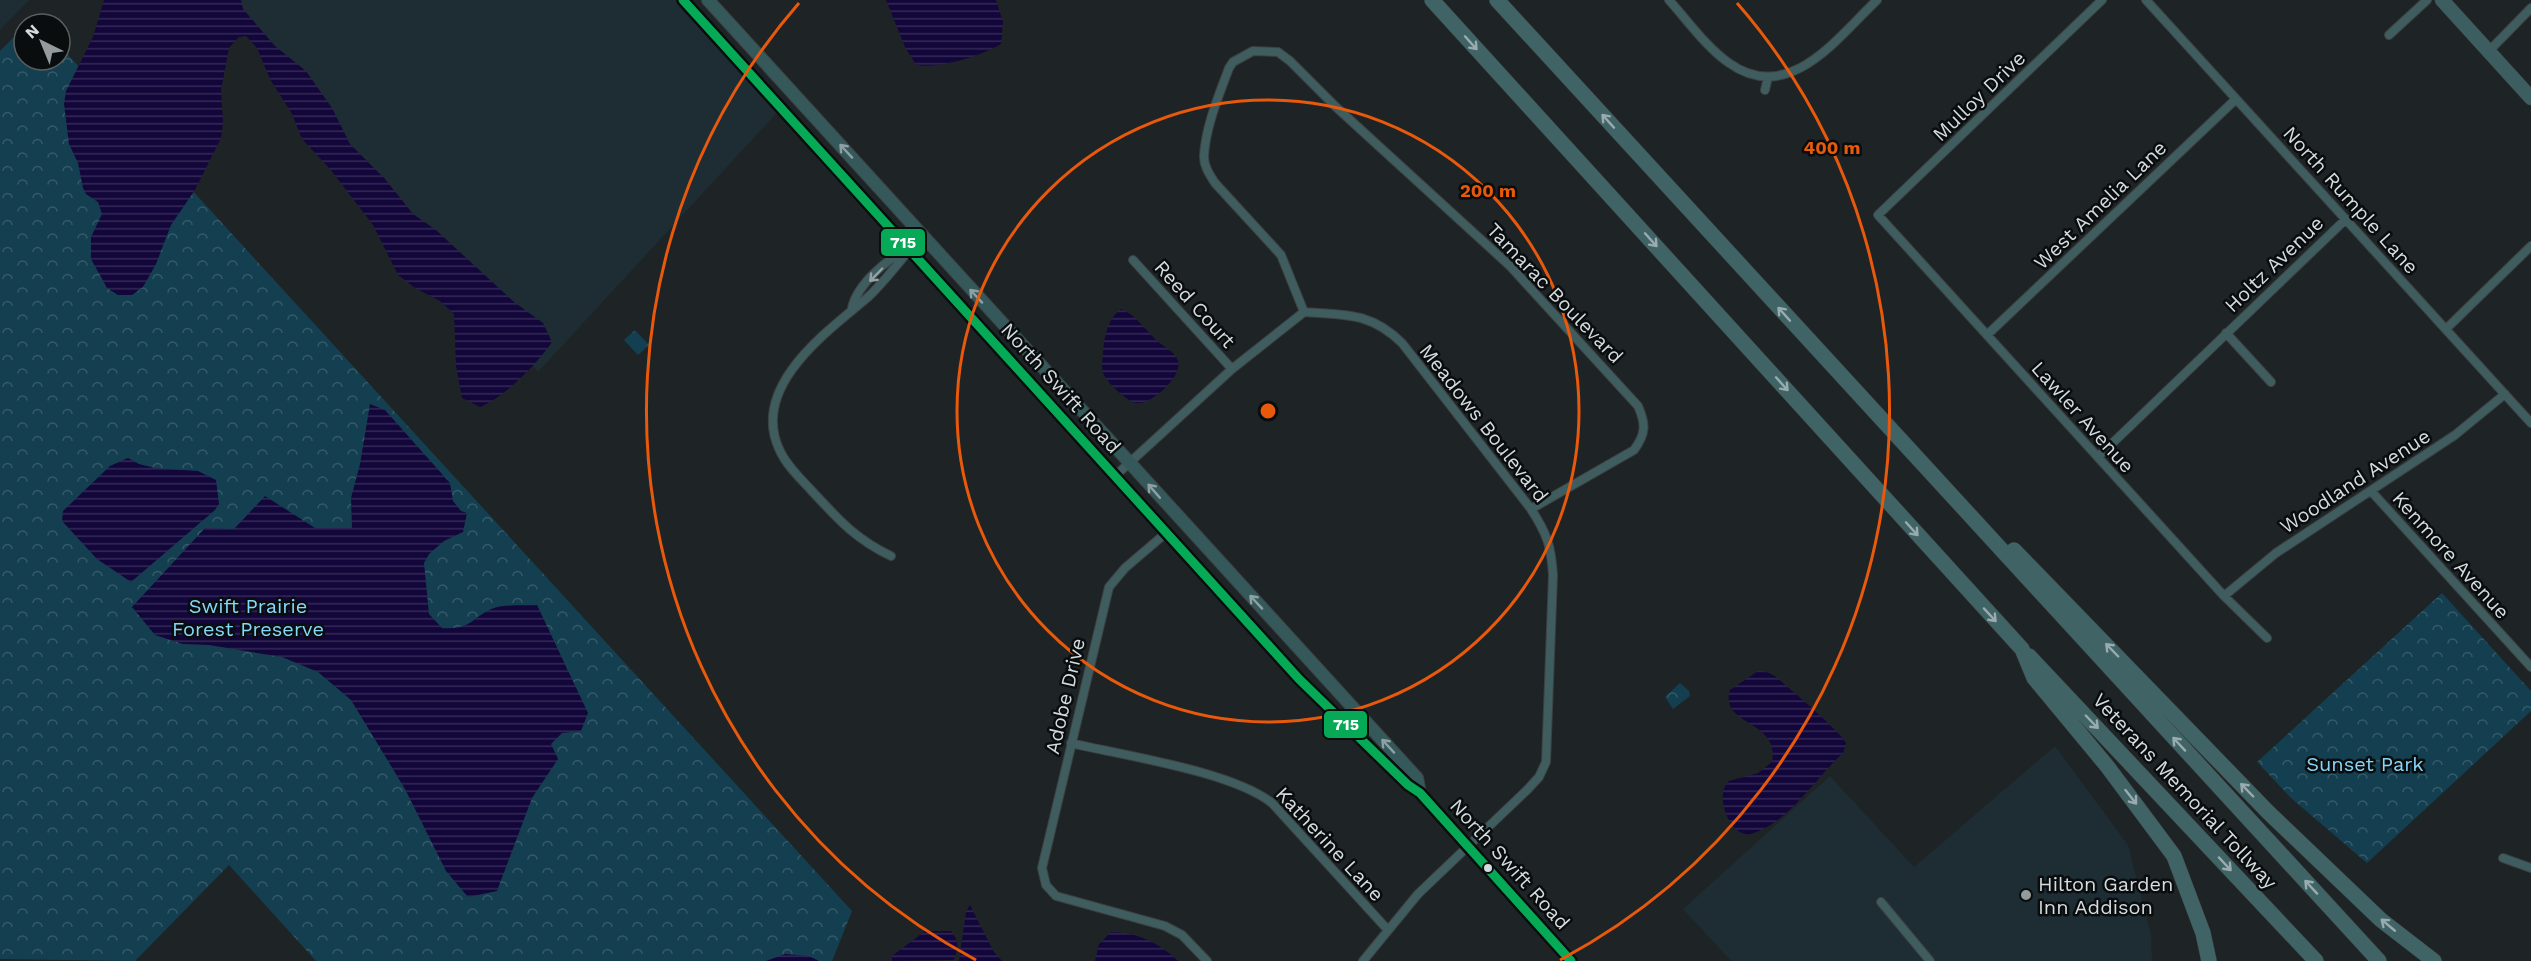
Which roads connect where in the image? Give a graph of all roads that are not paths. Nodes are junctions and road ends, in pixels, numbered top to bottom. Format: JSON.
{"nodes":[{"id":1,"x":683,"y":0,"type":"edge"},
{"id":2,"x":708,"y":0,"type":"edge"},
{"id":3,"x":1432,"y":0,"type":"edge"},
{"id":4,"x":1497,"y":0,"type":"edge"},
{"id":5,"x":1669,"y":0,"type":"edge"},
{"id":6,"x":2102,"y":0,"type":"edge"},
{"id":7,"x":2146,"y":0,"type":"edge"},
{"id":8,"x":2427,"y":0,"type":"edge"},
{"id":9,"x":2442,"y":0,"type":"edge"},
{"id":10,"x":1871,"y":2,"type":"edge"},
{"id":11,"x":2531,"y":8,"type":"edge"},
{"id":12,"x":2389,"y":35,"type":"dead end"},
{"id":13,"x":2488,"y":51,"type":"junction"},
{"id":14,"x":1768,"y":77,"type":"junction"},
{"id":15,"x":1765,"y":90,"type":"dead end"},
{"id":16,"x":2531,"y":98,"type":"edge"},
{"id":17,"x":2236,"y":99,"type":"junction"},
{"id":18,"x":1878,"y":215,"type":"joint"},
{"id":19,"x":2346,"y":219,"type":"junction"},
{"id":20,"x":922,"y":237,"type":"junction"},
{"id":21,"x":2531,"y":246,"type":"edge"},
{"id":22,"x":909,"y":250,"type":"junction"},
{"id":23,"x":1133,"y":260,"type":"dead end"},
{"id":24,"x":1304,"y":312,"type":"junction"},
{"id":25,"x":2446,"y":329,"type":"junction"},
{"id":26,"x":2226,"y":333,"type":"junction"},
{"id":27,"x":1987,"y":335,"type":"junction"},
{"id":28,"x":1232,"y":369,"type":"junction"},
{"id":29,"x":2271,"y":382,"type":"dead end"},
{"id":30,"x":2505,"y":394,"type":"junction"},
{"id":31,"x":1866,"y":404,"type":"junction"},
{"id":32,"x":2531,"y":423,"type":"edge"},
{"id":33,"x":2098,"y":457,"type":"junction"},
{"id":34,"x":1129,"y":463,"type":"junction"},
{"id":35,"x":1115,"y":476,"type":"junction"},
{"id":36,"x":2371,"y":491,"type":"junction"},
{"id":37,"x":1531,"y":509,"type":"junction"},
{"id":38,"x":1166,"y":533,"type":"junction"},
{"id":39,"x":891,"y":556,"type":"dead end"},
{"id":40,"x":2224,"y":596,"type":"junction"},
{"id":41,"x":2267,"y":638,"type":"dead end"},
{"id":42,"x":2022,"y":650,"type":"junction"},
{"id":43,"x":2531,"y":668,"type":"edge"},
{"id":44,"x":1071,"y":743,"type":"junction"},
{"id":45,"x":1420,"y":793,"type":"junction"},
{"id":46,"x":1468,"y":846,"type":"junction"},
{"id":47,"x":2503,"y":858,"type":"dead end"},
{"id":48,"x":2531,"y":868,"type":"edge"},
{"id":49,"x":1881,"y":902,"type":"dead end"},
{"id":50,"x":1387,"y":929,"type":"junction"},
{"id":51,"x":1566,"y":959,"type":"edge"},
{"id":52,"x":1207,"y":961,"type":"edge"},
{"id":53,"x":1363,"y":961,"type":"edge"},
{"id":54,"x":1930,"y":961,"type":"edge"},
{"id":55,"x":2209,"y":961,"type":"edge"},
{"id":56,"x":2316,"y":961,"type":"edge"},
{"id":57,"x":2379,"y":961,"type":"edge"},
{"id":58,"x":2434,"y":961,"type":"edge"}],
"edges":[{"from":1,"to":22,"type":"street","name":"North Swift Road"},
{"from":20,"to":2,"type":"street","name":"North Swift Road","one_way":true},
{"from":3,"to":42,"type":"highway","name":"Veterans Memorial Tollway","one_way":true},
{"from":31,"to":4,"type":"highway","one_way":true},
{"from":5,"to":14,"type":"street"},
{"from":6,"to":18,"type":"street","name":"Mulloy Drive"},
{"from":7,"to":17,"type":"street","name":"North Rumple Lane"},
{"from":8,"to":12,"type":"street"},
{"from":9,"to":13,"type":"main road"},
{"from":10,"to":14,"type":"street"},
{"from":11,"to":13,"type":"street"},
{"from":13,"to":16,"type":"main road"},
{"from":14,"to":15,"type":"street"},
{"from":17,"to":19,"type":"street","name":"North Rumple Lane"},
{"from":17,"to":27,"type":"street","name":"West Amelia Lane"},
{"from":18,"to":27,"type":"street","name":"Lawler Avenue"},
{"from":19,"to":25,"type":"street","name":"North Rumple Lane"},
{"from":19,"to":26,"type":"street","name":"Holtz Avenue"},
{"from":20,"to":22,"type":"street"},
{"from":34,"to":20,"type":"street","name":"North Swift Road","one_way":true},
{"from":21,"to":25,"type":"street"},
{"from":22,"to":35,"type":"street","name":"North Swift Road"},
{"from":22,"to":39,"type":"street"},
{"from":23,"to":28,"type":"street","name":"Reed Court"},
{"from":24,"to":28,"type":"street"},
{"from":24,"to":37,"type":"street","name":"Meadows Boulevard"},
{"from":24,"to":37,"type":"street","name":"Tamarac Boulevard"},
{"from":25,"to":30,"type":"street","name":"North Rumple Lane"},
{"from":26,"to":29,"type":"street","name":"Holtz Avenue"},
{"from":26,"to":33,"type":"street","name":"Holtz Avenue"},
{"from":27,"to":33,"type":"street","name":"Lawler Avenue"},
{"from":28,"to":34,"type":"street"},
{"from":30,"to":32,"type":"street","name":"North Rumple Lane"},
{"from":30,"to":36,"type":"street","name":"Woodland Avenue"},
{"from":57,"to":31,"type":"highway","one_way":true},
{"from":58,"to":31,"type":"highway","one_way":true},
{"from":33,"to":40,"type":"street","name":"Lawler Avenue"},
{"from":34,"to":35,"type":"street"},
{"from":45,"to":34,"type":"street","name":"North Swift Road","one_way":true},
{"from":35,"to":38,"type":"street","name":"North Swift Road"},
{"from":36,"to":40,"type":"street","name":"Woodland Avenue"},
{"from":36,"to":43,"type":"street","name":"Kenmore Avenue"},
{"from":37,"to":46,"type":"street","name":"Meadows Boulevard"},
{"from":38,"to":44,"type":"street","name":"Adobe Drive"},
{"from":38,"to":45,"type":"street","name":"North Swift Road"},
{"from":40,"to":41,"type":"street","name":"Lawler Avenue"},
{"from":42,"to":55,"type":"highway","one_way":true},
{"from":42,"to":56,"type":"highway","name":"Veterans Memorial Tollway","one_way":true},
{"from":44,"to":50,"type":"street","name":"Katherine Lane"},
{"from":44,"to":52,"type":"street","name":"Adobe Drive"},
{"from":45,"to":46,"type":"street","name":"North Swift Road"},
{"from":46,"to":50,"type":"street","name":"Meadows Boulevard"},
{"from":46,"to":51,"type":"street","name":"North Swift Road"},
{"from":47,"to":48,"type":"street"},
{"from":49,"to":54,"type":"street"},
{"from":50,"to":53,"type":"street","name":"Meadows Boulevard"}]}
